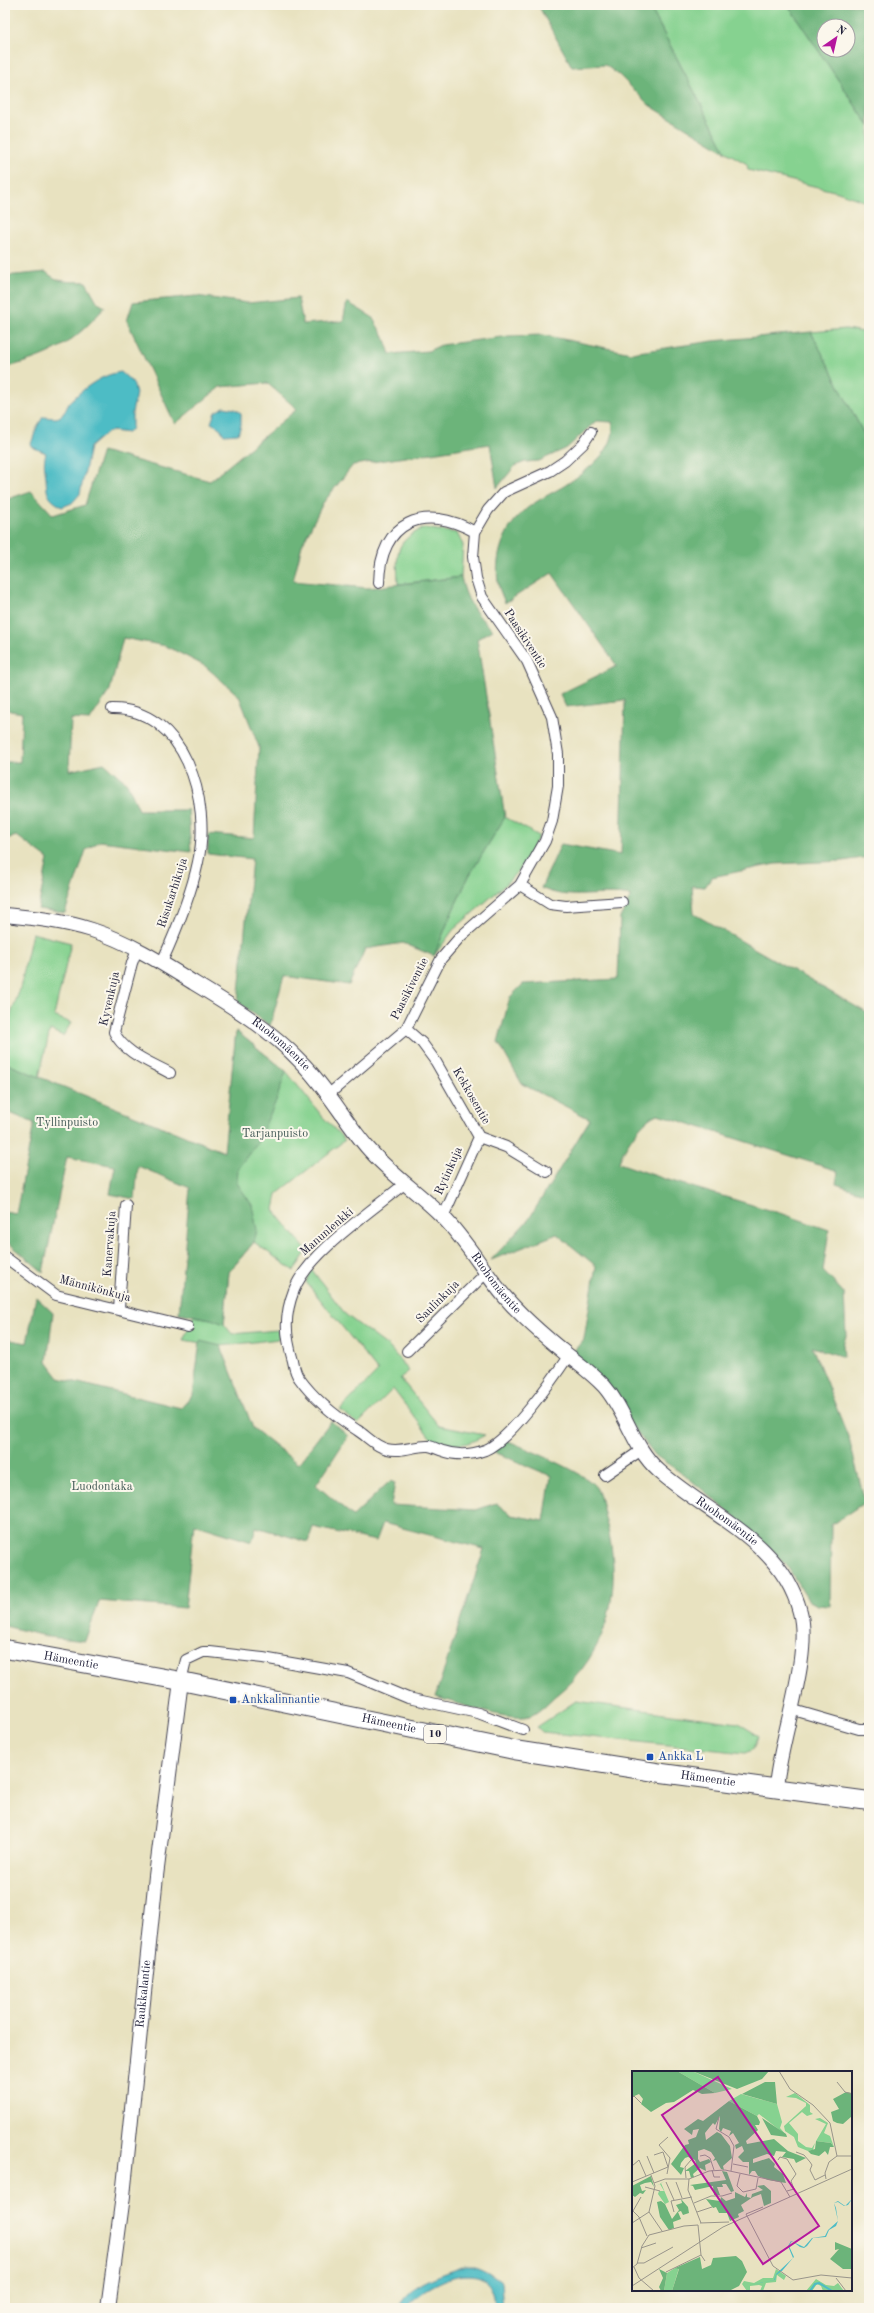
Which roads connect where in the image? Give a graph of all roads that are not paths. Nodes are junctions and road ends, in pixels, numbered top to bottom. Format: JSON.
{"nodes":[{"id":1,"x":591,"y":432,"type":"dead end"},
{"id":2,"x":475,"y":532,"type":"junction"},
{"id":3,"x":378,"y":583,"type":"dead end"},
{"id":4,"x":112,"y":709,"type":"dead end"},
{"id":5,"x":520,"y":885,"type":"junction"},
{"id":6,"x":622,"y":902,"type":"dead end"},
{"id":7,"x":5,"y":915,"type":"edge"},
{"id":8,"x":137,"y":950,"type":"junction"},
{"id":9,"x":162,"y":962,"type":"junction"},
{"id":10,"x":406,"y":1029,"type":"junction"},
{"id":11,"x":170,"y":1073,"type":"dead end"},
{"id":12,"x":329,"y":1094,"type":"junction"},
{"id":13,"x":479,"y":1137,"type":"junction"},
{"id":14,"x":547,"y":1172,"type":"dead end"},
{"id":15,"x":404,"y":1184,"type":"junction"},
{"id":16,"x":126,"y":1205,"type":"dead end"},
{"id":17,"x":443,"y":1217,"type":"junction"},
{"id":18,"x":5,"y":1257,"type":"edge"},
{"id":19,"x":487,"y":1272,"type":"junction"},
{"id":20,"x":119,"y":1309,"type":"junction"},
{"id":21,"x":188,"y":1327,"type":"dead end"},
{"id":22,"x":407,"y":1351,"type":"dead end"},
{"id":23,"x":569,"y":1356,"type":"junction"},
{"id":24,"x":640,"y":1451,"type":"junction"},
{"id":25,"x":605,"y":1475,"type":"dead end"},
{"id":26,"x":5,"y":1649,"type":"edge"},
{"id":27,"x":181,"y":1681,"type":"junction"},
{"id":28,"x":790,"y":1709,"type":"junction"},
{"id":29,"x":869,"y":1729,"type":"edge"},
{"id":30,"x":523,"y":1730,"type":"dead end"},
{"id":31,"x":776,"y":1788,"type":"junction"},
{"id":32,"x":869,"y":1801,"type":"edge"},
{"id":33,"x":108,"y":2308,"type":"edge"}],
"edges":[{"from":1,"to":2,"type":"street","name":"Paasikiventie"},
{"from":2,"to":3,"type":"street"},
{"from":2,"to":5,"type":"street","name":"Paasikiventie"},
{"from":4,"to":9,"type":"street","name":"Risukarhikuja"},
{"from":5,"to":6,"type":"street"},
{"from":5,"to":10,"type":"street","name":"Paasikiventie"},
{"from":7,"to":8,"type":"street","name":"Ruohomäentie"},
{"from":8,"to":9,"type":"street","name":"Ruohomäentie"},
{"from":8,"to":11,"type":"street","name":"Kyvenkuja"},
{"from":9,"to":12,"type":"street","name":"Ruohomäentie"},
{"from":10,"to":12,"type":"street","name":"Paasikiventie"},
{"from":10,"to":13,"type":"street","name":"Kekkosentie"},
{"from":12,"to":15,"type":"street","name":"Ruohomäentie"},
{"from":13,"to":14,"type":"street","name":"Kekkosentie"},
{"from":13,"to":17,"type":"street","name":"Rytinkuja"},
{"from":15,"to":17,"type":"street","name":"Ruohomäentie"},
{"from":15,"to":23,"type":"street","name":"Manunlenkki"},
{"from":16,"to":20,"type":"street","name":"Kanervakuja"},
{"from":17,"to":19,"type":"street","name":"Ruohomäentie"},
{"from":18,"to":20,"type":"street","name":"Männikönkuja"},
{"from":19,"to":22,"type":"street","name":"Saulinkuja"},
{"from":19,"to":23,"type":"street","name":"Ruohomäentie"},
{"from":20,"to":21,"type":"street","name":"Männikönkuja"},
{"from":23,"to":24,"type":"street","name":"Ruohomäentie"},
{"from":24,"to":25,"type":"street"},
{"from":24,"to":28,"type":"street","name":"Ruohomäentie"},
{"from":26,"to":27,"type":"highway","name":"Hämeentie","number":"10"},
{"from":27,"to":30,"type":"street"},
{"from":27,"to":31,"type":"highway","name":"Hämeentie","number":"10"},
{"from":27,"to":33,"type":"street","name":"Raukkalantie"},
{"from":28,"to":29,"type":"street"},
{"from":28,"to":31,"type":"street","name":"Ruohomäentie"},
{"from":31,"to":32,"type":"highway","name":"Hämeentie","number":"10"}]}
